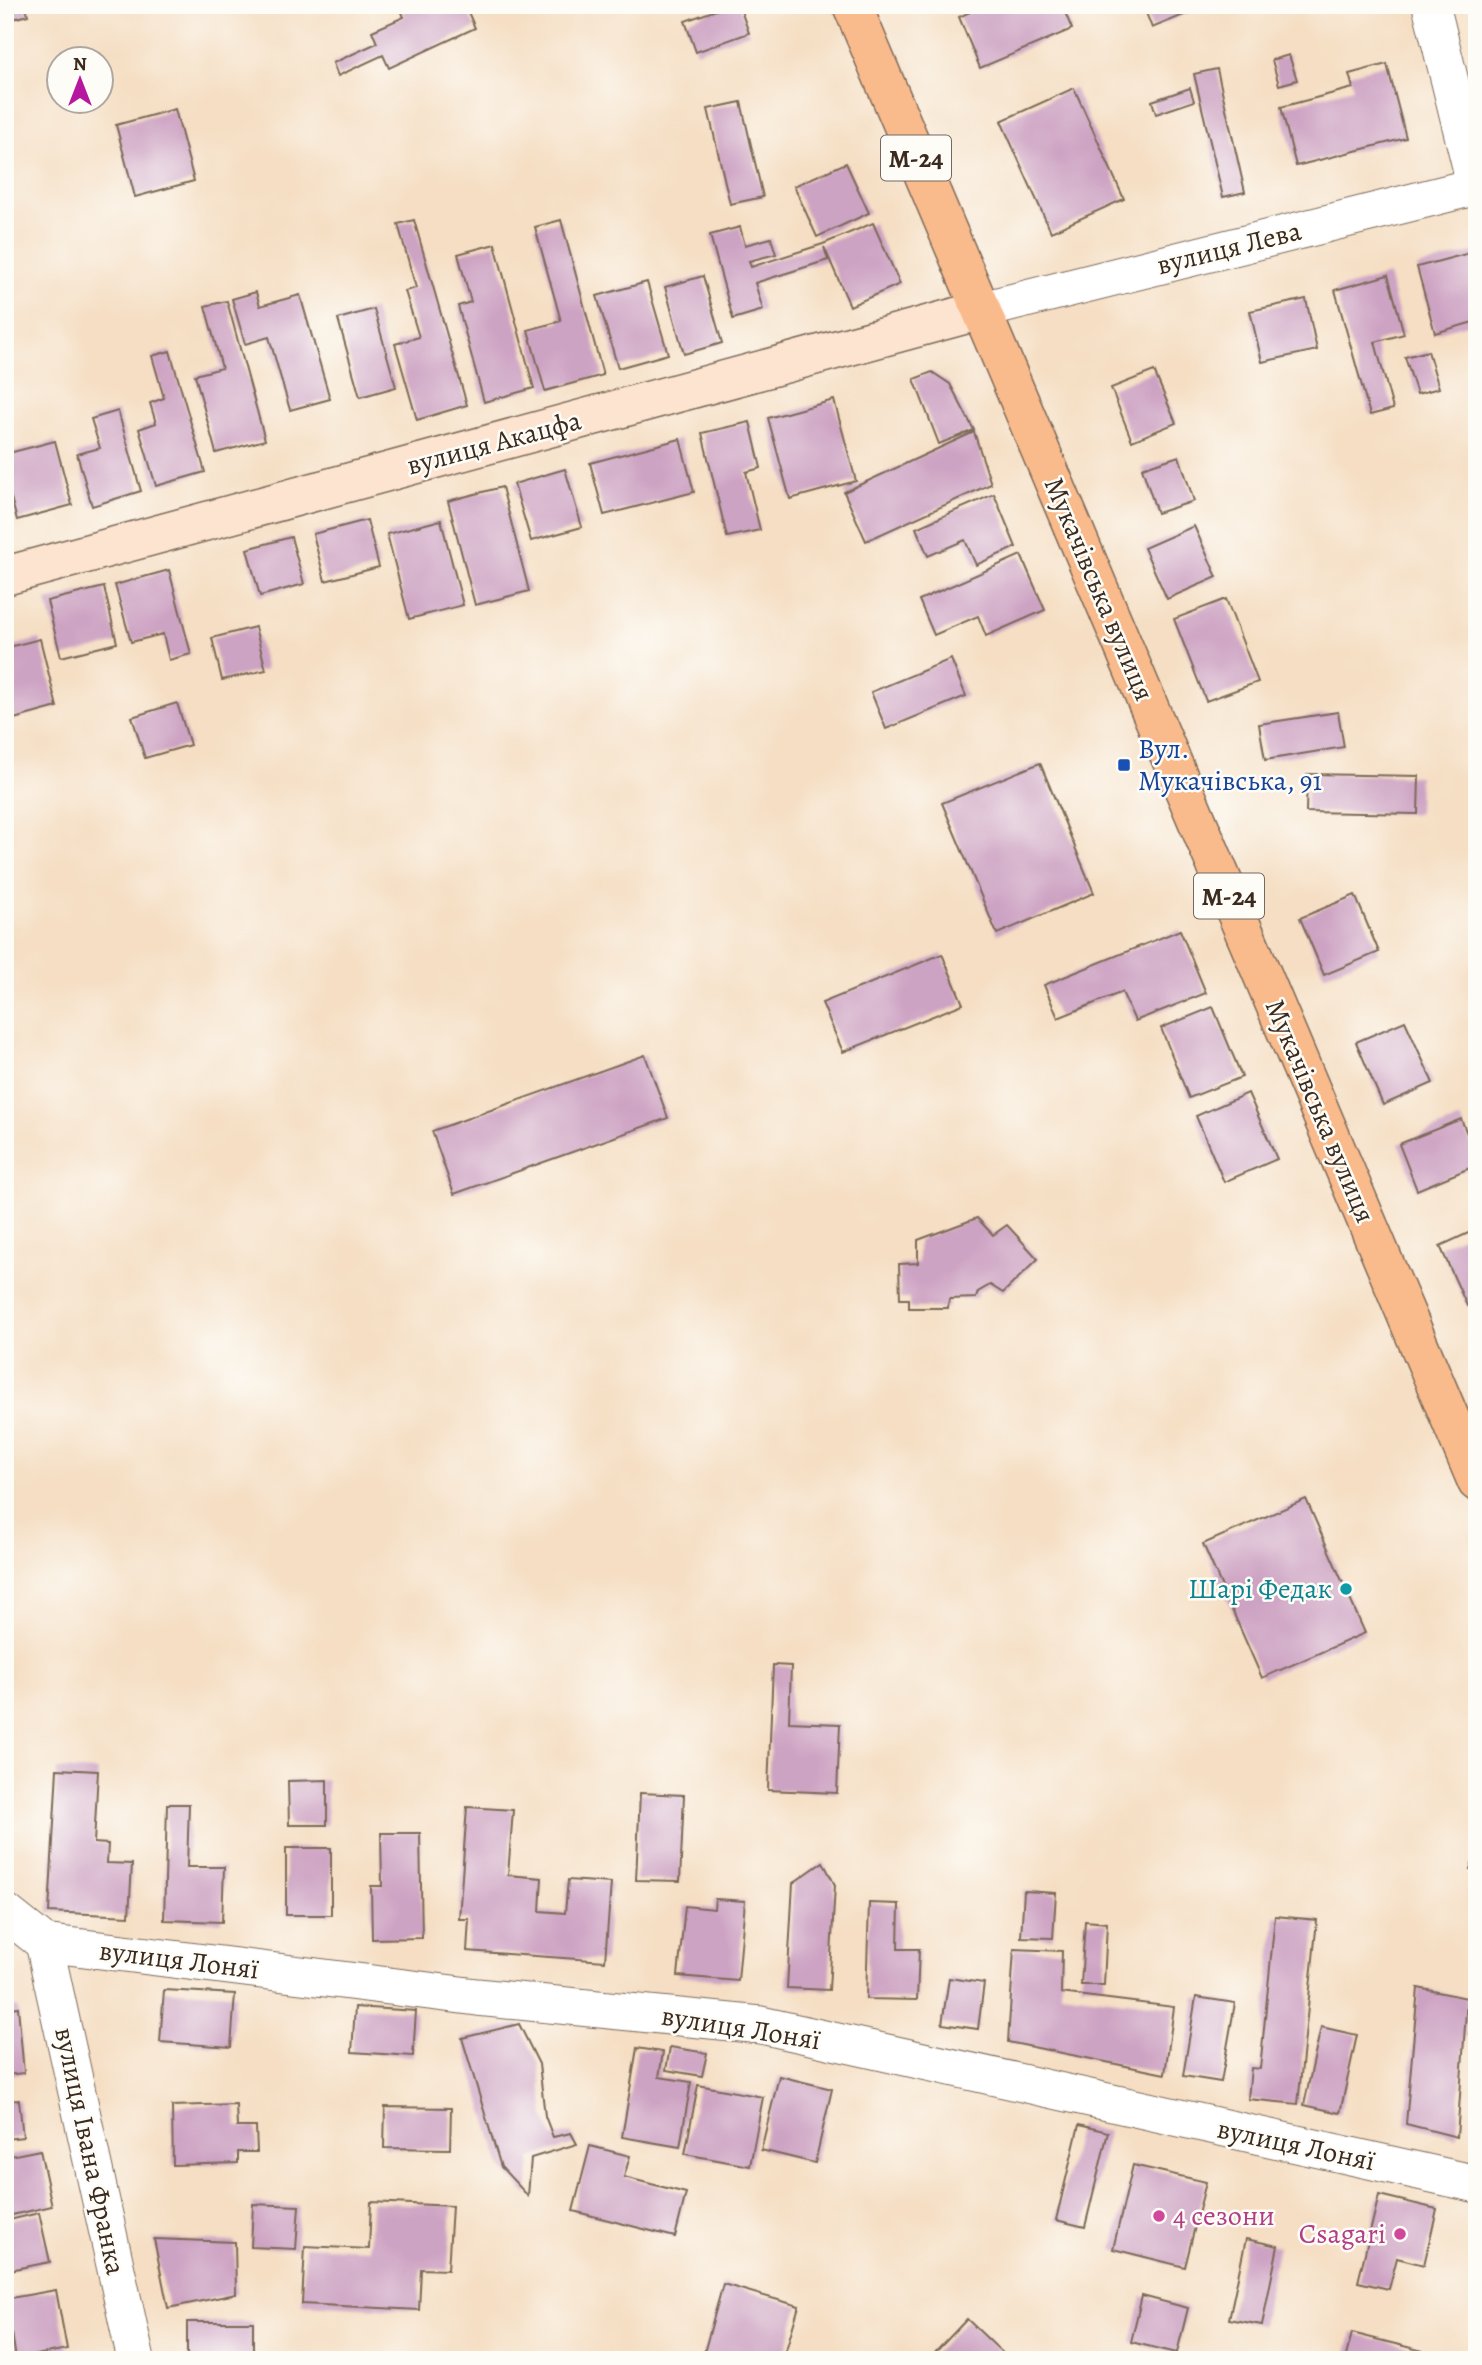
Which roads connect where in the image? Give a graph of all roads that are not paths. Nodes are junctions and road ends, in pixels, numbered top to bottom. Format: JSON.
{"nodes":[{"id":1,"x":852,"y":5,"type":"edge"},
{"id":2,"x":1431,"y":5,"type":"edge"},
{"id":3,"x":1476,"y":186,"type":"edge"},
{"id":4,"x":982,"y":310,"type":"junction"},
{"id":5,"x":5,"y":576,"type":"edge"},
{"id":6,"x":1477,"y":1482,"type":"edge"},
{"id":7,"x":5,"y":1912,"type":"edge"},
{"id":8,"x":44,"y":1943,"type":"junction"},
{"id":9,"x":1477,"y":2184,"type":"edge"},
{"id":10,"x":136,"y":2360,"type":"edge"}],
"edges":[{"from":1,"to":4,"type":"highway","name":"Мукачівська вулиця","number":"М-24"},
{"from":2,"to":3,"type":"street"},
{"from":3,"to":4,"type":"street","name":"вулиця Лева"},
{"from":4,"to":5,"type":"street","name":"вулиця Акацфа"},
{"from":4,"to":6,"type":"highway","name":"Мукачівська вулиця","number":"М-24"},
{"from":7,"to":8,"type":"street"},
{"from":8,"to":9,"type":"street","name":"вулиця Лоняї"},
{"from":8,"to":10,"type":"street","name":"вулиця Івана Франка"}]}
